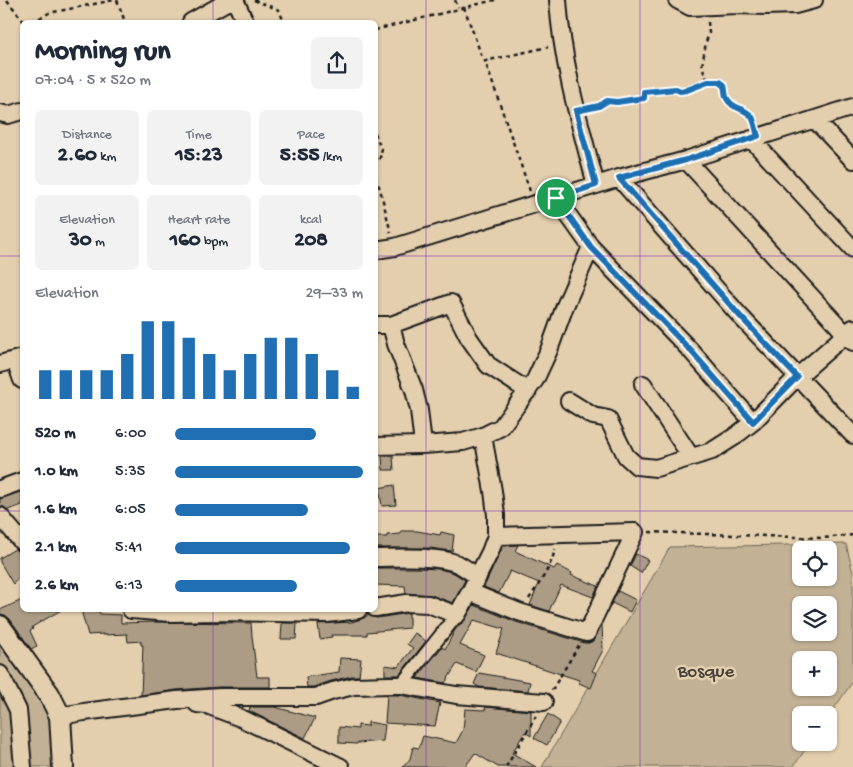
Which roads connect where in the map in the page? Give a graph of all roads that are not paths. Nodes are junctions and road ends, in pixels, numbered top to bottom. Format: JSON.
{"nodes":[{"id":1,"x":230,"y":0,"type":"edge"},
{"id":2,"x":235,"y":0,"type":"edge"},
{"id":3,"x":558,"y":0,"type":"edge"},
{"id":4,"x":814,"y":0,"type":"edge"},
{"id":5,"x":684,"y":4,"type":"edge"},
{"id":6,"x":195,"y":20,"type":"edge"},
{"id":7,"x":244,"y":20,"type":"edge"},
{"id":8,"x":853,"y":107,"type":"edge"},
{"id":9,"x":20,"y":112,"type":"edge"},
{"id":10,"x":0,"y":113,"type":"edge"},
{"id":11,"x":815,"y":120,"type":"junction"},
{"id":12,"x":754,"y":138,"type":"junction"},
{"id":13,"x":686,"y":160,"type":"junction"},
{"id":14,"x":853,"y":160,"type":"edge"},
{"id":15,"x":619,"y":178,"type":"junction"},
{"id":16,"x":596,"y":185,"type":"junction"},
{"id":17,"x":556,"y":198,"type":"junction"},
{"id":18,"x":591,"y":247,"type":"junction"},
{"id":19,"x":853,"y":248,"type":"edge"},
{"id":20,"x":378,"y":250,"type":"edge"},
{"id":21,"x":383,"y":325,"type":"edge"},
{"id":22,"x":851,"y":334,"type":"edge"},
{"id":23,"x":12,"y":361,"type":"edge"},
{"id":24,"x":20,"y":376,"type":"edge"},
{"id":25,"x":797,"y":377,"type":"junction"},
{"id":26,"x":643,"y":384,"type":"dead end"},
{"id":27,"x":528,"y":391,"type":"junction"},
{"id":28,"x":570,"y":401,"type":"dead end"},
{"id":29,"x":753,"y":422,"type":"junction"},
{"id":30,"x":853,"y":435,"type":"edge"},
{"id":31,"x":483,"y":436,"type":"junction"},
{"id":32,"x":423,"y":445,"type":"junction"},
{"id":33,"x":378,"y":446,"type":"edge"},
{"id":34,"x":691,"y":457,"type":"junction"},
{"id":35,"x":20,"y":482,"type":"edge"},
{"id":36,"x":0,"y":489,"type":"edge"},
{"id":37,"x":0,"y":516,"type":"edge"},
{"id":38,"x":496,"y":536,"type":"junction"},
{"id":39,"x":20,"y":540,"type":"edge"},
{"id":40,"x":378,"y":558,"type":"edge"},
{"id":41,"x":478,"y":576,"type":"junction"},
{"id":42,"x":470,"y":592,"type":"junction"},
{"id":43,"x":378,"y":608,"type":"edge"},
{"id":44,"x":157,"y":612,"type":"edge"},
{"id":45,"x":215,"y":612,"type":"edge"},
{"id":46,"x":215,"y":612,"type":"edge"},
{"id":47,"x":342,"y":612,"type":"edge"},
{"id":48,"x":457,"y":614,"type":"junction"},
{"id":49,"x":0,"y":626,"type":"edge"},
{"id":50,"x":0,"y":674,"type":"edge"},
{"id":51,"x":401,"y":685,"type":"junction"},
{"id":52,"x":178,"y":700,"type":"junction"},
{"id":53,"x":544,"y":702,"type":"dead end"},
{"id":54,"x":60,"y":716,"type":"junction"},
{"id":55,"x":23,"y":767,"type":"edge"},
{"id":56,"x":63,"y":767,"type":"edge"},
{"id":57,"x":341,"y":767,"type":"edge"}],
"edges":[{"from":1,"to":6,"type":"street"},
{"from":2,"to":7,"type":"street"},
{"from":3,"to":16,"type":"street"},
{"from":4,"to":5,"type":"street"},
{"from":8,"to":11,"type":"street"},
{"from":9,"to":10,"type":"street"},
{"from":11,"to":12,"type":"street"},
{"from":11,"to":14,"type":"street"},
{"from":12,"to":13,"type":"street"},
{"from":12,"to":19,"type":"street"},
{"from":13,"to":15,"type":"street"},
{"from":13,"to":22,"type":"street"},
{"from":15,"to":16,"type":"street"},
{"from":15,"to":25,"type":"street"},
{"from":16,"to":17,"type":"street"},
{"from":17,"to":18,"type":"street"},
{"from":17,"to":20,"type":"street"},
{"from":18,"to":27,"type":"street"},
{"from":18,"to":29,"type":"street"},
{"from":21,"to":27,"type":"street"},
{"from":21,"to":32,"type":"street"},
{"from":22,"to":25,"type":"street"},
{"from":23,"to":24,"type":"street"},
{"from":25,"to":29,"type":"street"},
{"from":25,"to":30,"type":"street"},
{"from":26,"to":34,"type":"street"},
{"from":27,"to":31,"type":"street"},
{"from":28,"to":34,"type":"street"},
{"from":29,"to":34,"type":"street"},
{"from":31,"to":32,"type":"street"},
{"from":31,"to":38,"type":"street"},
{"from":32,"to":33,"type":"street"},
{"from":35,"to":36,"type":"street"},
{"from":37,"to":39,"type":"street"},
{"from":38,"to":41,"type":"street"},
{"from":38,"to":42,"type":"street"},
{"from":40,"to":41,"type":"street"},
{"from":41,"to":42,"type":"street"},
{"from":42,"to":48,"type":"street"},
{"from":43,"to":48,"type":"street"},
{"from":44,"to":45,"type":"street"},
{"from":46,"to":47,"type":"street"},
{"from":48,"to":51,"type":"street"},
{"from":49,"to":54,"type":"street"},
{"from":50,"to":55,"type":"street"},
{"from":51,"to":52,"type":"street"},
{"from":51,"to":53,"type":"street"},
{"from":52,"to":54,"type":"street"},
{"from":52,"to":57,"type":"street"},
{"from":54,"to":56,"type":"street"}]}
